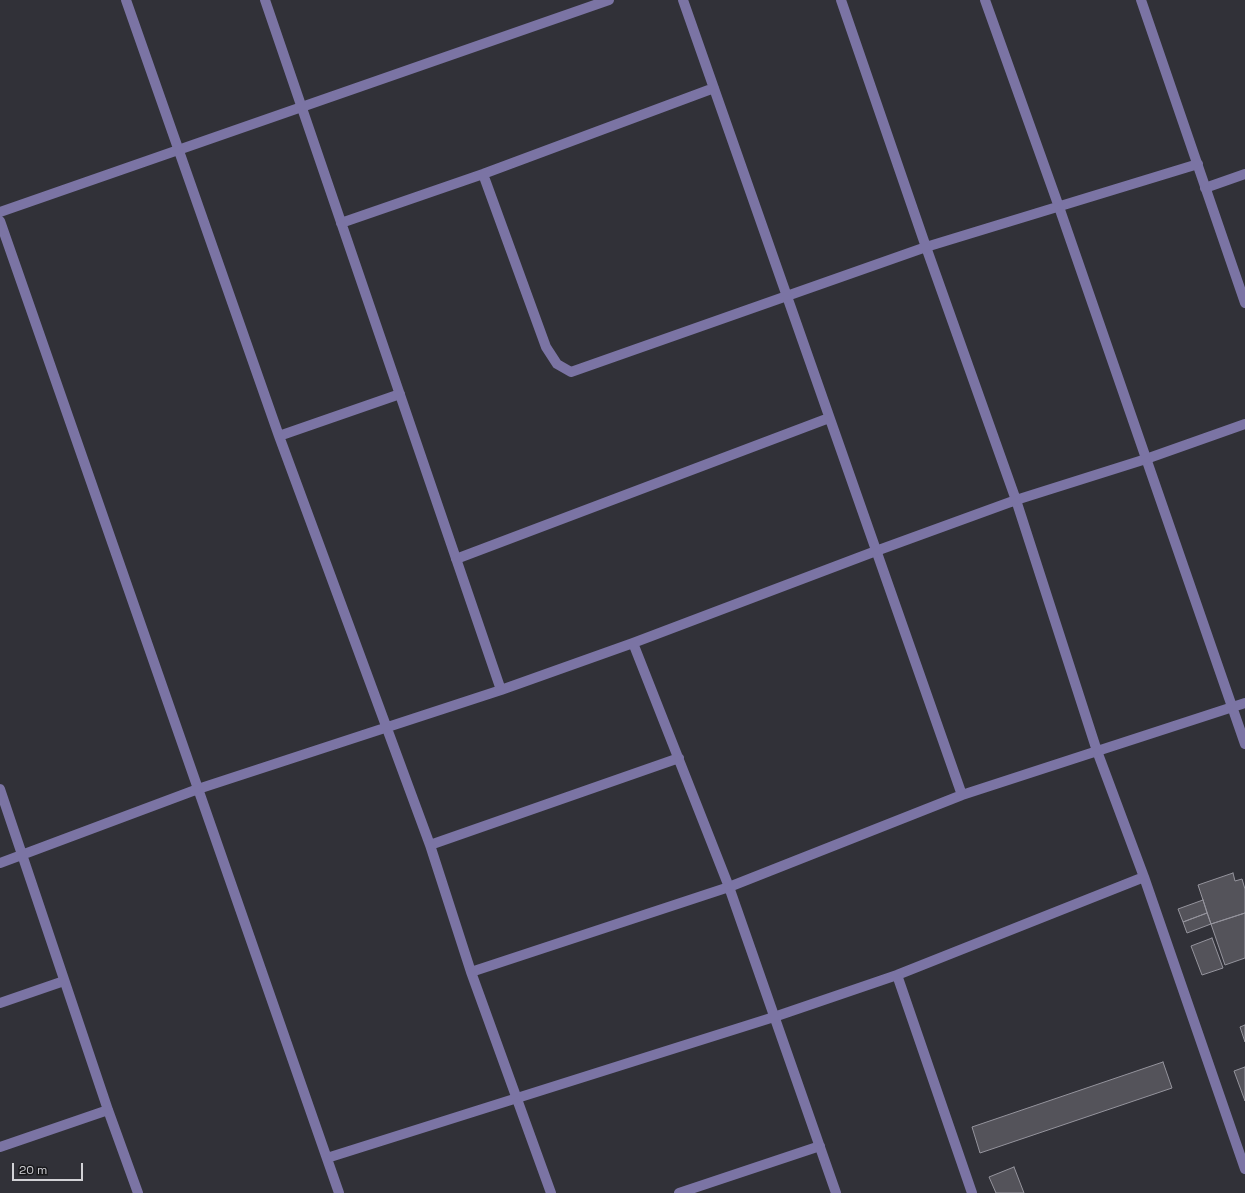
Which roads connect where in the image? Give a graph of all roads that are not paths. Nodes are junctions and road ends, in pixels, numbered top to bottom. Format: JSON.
{"nodes":[{"id":1,"x":126,"y":0,"type":"edge"},
{"id":2,"x":265,"y":0,"type":"edge"},
{"id":3,"x":609,"y":0,"type":"edge"},
{"id":4,"x":683,"y":0,"type":"edge"},
{"id":5,"x":840,"y":0,"type":"edge"},
{"id":6,"x":985,"y":0,"type":"edge"},
{"id":7,"x":1141,"y":0,"type":"edge"},
{"id":8,"x":714,"y":88,"type":"junction"},
{"id":9,"x":301,"y":107,"type":"junction"},
{"id":10,"x":178,"y":150,"type":"junction"},
{"id":11,"x":1198,"y":164,"type":"junction"},
{"id":12,"x":483,"y":174,"type":"junction"},
{"id":13,"x":1245,"y":174,"type":"edge"},
{"id":14,"x":1205,"y":188,"type":"junction"},
{"id":15,"x":1059,"y":207,"type":"junction"},
{"id":16,"x":0,"y":212,"type":"edge"},
{"id":17,"x":0,"y":221,"type":"edge"},
{"id":18,"x":341,"y":223,"type":"junction"},
{"id":19,"x":926,"y":247,"type":"junction"},
{"id":20,"x":787,"y":296,"type":"junction"},
{"id":21,"x":1245,"y":303,"type":"edge"},
{"id":22,"x":400,"y":394,"type":"junction"},
{"id":23,"x":830,"y":418,"type":"junction"},
{"id":24,"x":1245,"y":424,"type":"edge"},
{"id":25,"x":279,"y":436,"type":"junction"},
{"id":26,"x":1146,"y":459,"type":"junction"},
{"id":27,"x":1016,"y":500,"type":"junction"},
{"id":28,"x":876,"y":551,"type":"junction"},
{"id":29,"x":456,"y":559,"type":"junction"},
{"id":30,"x":633,"y":643,"type":"junction"},
{"id":31,"x":501,"y":690,"type":"junction"},
{"id":32,"x":1245,"y":703,"type":"edge"},
{"id":33,"x":1232,"y":707,"type":"junction"},
{"id":34,"x":387,"y":727,"type":"junction"},
{"id":35,"x":1245,"y":744,"type":"edge"},
{"id":36,"x":1097,"y":751,"type":"junction"},
{"id":37,"x":679,"y":758,"type":"junction"},
{"id":38,"x":0,"y":789,"type":"edge"},
{"id":39,"x":198,"y":789,"type":"junction"},
{"id":40,"x":962,"y":795,"type":"junction"},
{"id":41,"x":430,"y":845,"type":"junction"},
{"id":42,"x":22,"y":855,"type":"junction"},
{"id":43,"x":0,"y":863,"type":"edge"},
{"id":44,"x":1144,"y":877,"type":"junction"},
{"id":45,"x":729,"y":887,"type":"junction"},
{"id":46,"x":471,"y":972,"type":"junction"},
{"id":47,"x":897,"y":975,"type":"junction"},
{"id":48,"x":64,"y":981,"type":"junction"},
{"id":49,"x":0,"y":1003,"type":"edge"},
{"id":50,"x":774,"y":1017,"type":"junction"},
{"id":51,"x":517,"y":1097,"type":"junction"},
{"id":52,"x":108,"y":1110,"type":"junction"},
{"id":53,"x":820,"y":1146,"type":"junction"},
{"id":54,"x":0,"y":1147,"type":"edge"},
{"id":55,"x":327,"y":1158,"type":"junction"},
{"id":56,"x":1245,"y":1169,"type":"edge"},
{"id":57,"x":138,"y":1193,"type":"edge"},
{"id":58,"x":339,"y":1193,"type":"edge"},
{"id":59,"x":551,"y":1193,"type":"edge"},
{"id":60,"x":679,"y":1193,"type":"edge"},
{"id":61,"x":836,"y":1193,"type":"edge"},
{"id":62,"x":972,"y":1193,"type":"edge"}],
"edges":[{"from":1,"to":10,"type":"street"},
{"from":2,"to":9,"type":"street"},
{"from":3,"to":9,"type":"street"},
{"from":4,"to":8,"type":"street"},
{"from":5,"to":19,"type":"street"},
{"from":6,"to":15,"type":"street"},
{"from":7,"to":11,"type":"street"},
{"from":8,"to":12,"type":"street"},
{"from":8,"to":20,"type":"street"},
{"from":9,"to":10,"type":"street"},
{"from":9,"to":18,"type":"street"},
{"from":10,"to":16,"type":"street"},
{"from":10,"to":25,"type":"street"},
{"from":11,"to":14,"type":"street"},
{"from":11,"to":15,"type":"street"},
{"from":12,"to":18,"type":"street"},
{"from":12,"to":20,"type":"street"},
{"from":13,"to":14,"type":"street"},
{"from":14,"to":21,"type":"street"},
{"from":15,"to":19,"type":"street"},
{"from":15,"to":26,"type":"street"},
{"from":17,"to":39,"type":"street"},
{"from":18,"to":22,"type":"street"},
{"from":19,"to":20,"type":"street"},
{"from":19,"to":27,"type":"street"},
{"from":20,"to":23,"type":"street"},
{"from":22,"to":25,"type":"street"},
{"from":22,"to":29,"type":"street"},
{"from":23,"to":28,"type":"street"},
{"from":23,"to":29,"type":"street"},
{"from":24,"to":26,"type":"street"},
{"from":25,"to":34,"type":"street"},
{"from":26,"to":27,"type":"street"},
{"from":26,"to":33,"type":"street"},
{"from":27,"to":28,"type":"street"},
{"from":27,"to":36,"type":"street"},
{"from":28,"to":30,"type":"street"},
{"from":28,"to":40,"type":"street"},
{"from":29,"to":31,"type":"street"},
{"from":30,"to":31,"type":"street"},
{"from":30,"to":37,"type":"street"},
{"from":31,"to":34,"type":"street"},
{"from":32,"to":33,"type":"street"},
{"from":33,"to":35,"type":"street"},
{"from":33,"to":36,"type":"street"},
{"from":34,"to":39,"type":"street"},
{"from":34,"to":41,"type":"street"},
{"from":36,"to":40,"type":"street"},
{"from":36,"to":44,"type":"street"},
{"from":37,"to":41,"type":"street"},
{"from":37,"to":45,"type":"street"},
{"from":38,"to":42,"type":"street"},
{"from":39,"to":42,"type":"street"},
{"from":39,"to":55,"type":"street"},
{"from":40,"to":45,"type":"street"},
{"from":41,"to":46,"type":"street"},
{"from":42,"to":43,"type":"street"},
{"from":42,"to":48,"type":"street"},
{"from":44,"to":47,"type":"street"},
{"from":44,"to":56,"type":"street"},
{"from":45,"to":46,"type":"street"},
{"from":45,"to":50,"type":"street"},
{"from":46,"to":51,"type":"street"},
{"from":47,"to":50,"type":"street"},
{"from":47,"to":62,"type":"street"},
{"from":48,"to":49,"type":"street"},
{"from":48,"to":52,"type":"street"},
{"from":50,"to":51,"type":"street"},
{"from":50,"to":53,"type":"street"},
{"from":51,"to":55,"type":"street"},
{"from":51,"to":59,"type":"street"},
{"from":52,"to":54,"type":"street"},
{"from":52,"to":57,"type":"street"},
{"from":53,"to":60,"type":"street"},
{"from":53,"to":61,"type":"street"},
{"from":55,"to":58,"type":"street"}]}
